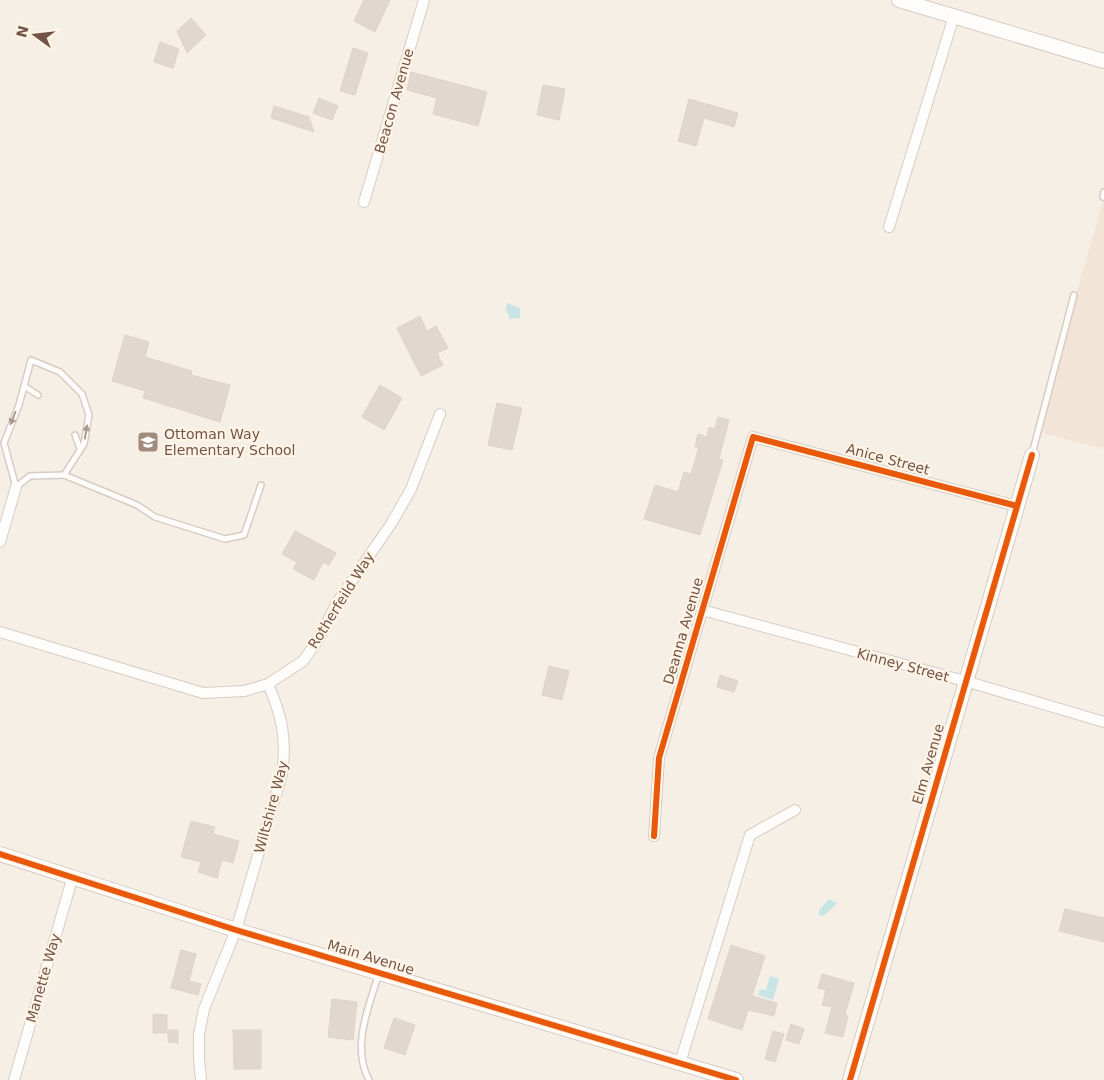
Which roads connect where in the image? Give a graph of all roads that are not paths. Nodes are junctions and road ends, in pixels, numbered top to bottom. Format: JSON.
{"nodes":[{"id":1,"x":424,"y":0,"type":"edge"},
{"id":2,"x":899,"y":0,"type":"edge"},
{"id":3,"x":954,"y":16,"type":"junction"},
{"id":4,"x":1104,"y":61,"type":"edge"},
{"id":5,"x":364,"y":202,"type":"dead end"},
{"id":6,"x":889,"y":227,"type":"dead end"},
{"id":7,"x":1074,"y":295,"type":"dead end"},
{"id":8,"x":24,"y":386,"type":"junction"},
{"id":9,"x":38,"y":395,"type":"dead end"},
{"id":10,"x":440,"y":414,"type":"dead end"},
{"id":11,"x":75,"y":435,"type":"dead end"},
{"id":12,"x":753,"y":437,"type":"joint"},
{"id":13,"x":80,"y":449,"type":"junction"},
{"id":14,"x":1032,"y":455,"type":"joint"},
{"id":15,"x":64,"y":475,"type":"junction"},
{"id":16,"x":261,"y":484,"type":"dead end"},
{"id":17,"x":16,"y":487,"type":"junction"},
{"id":18,"x":1017,"y":506,"type":"junction"},
{"id":19,"x":0,"y":542,"type":"edge"},
{"id":20,"x":702,"y":610,"type":"junction"},
{"id":21,"x":0,"y":632,"type":"edge"},
{"id":22,"x":965,"y":681,"type":"junction"},
{"id":23,"x":268,"y":684,"type":"junction"},
{"id":24,"x":1104,"y":722,"type":"edge"},
{"id":25,"x":795,"y":810,"type":"dead end"},
{"id":26,"x":654,"y":836,"type":"dead end"},
{"id":27,"x":0,"y":854,"type":"edge"},
{"id":28,"x":73,"y":876,"type":"junction"},
{"id":29,"x":236,"y":930,"type":"junction"},
{"id":30,"x":379,"y":973,"type":"junction"},
{"id":31,"x":680,"y":1063,"type":"junction"},
{"id":32,"x":14,"y":1080,"type":"edge"},
{"id":33,"x":201,"y":1080,"type":"edge"},
{"id":34,"x":368,"y":1080,"type":"edge"},
{"id":35,"x":736,"y":1080,"type":"edge"},
{"id":36,"x":850,"y":1080,"type":"edge"}],
"edges":[{"from":1,"to":5,"type":"street","name":"Beacon Avenue"},
{"from":2,"to":3,"type":"street"},
{"from":3,"to":4,"type":"street"},
{"from":3,"to":6,"type":"street"},
{"from":7,"to":14,"type":"lane"},
{"from":8,"to":9,"type":"lane"},
{"from":13,"to":8,"type":"lane","one_way":true},
{"from":8,"to":17,"type":"lane","one_way":true},
{"from":10,"to":23,"type":"street","name":"Rotherfeild Way"},
{"from":11,"to":13,"type":"lane"},
{"from":12,"to":18,"type":"street","name":"Anice Street"},
{"from":12,"to":20,"type":"street","name":"Deanna Avenue"},
{"from":13,"to":15,"type":"lane"},
{"from":14,"to":18,"type":"street","name":"Elm Avenue"},
{"from":15,"to":16,"type":"lane"},
{"from":15,"to":17,"type":"lane"},
{"from":17,"to":19,"type":"street"},
{"from":18,"to":22,"type":"street","name":"Elm Avenue"},
{"from":20,"to":22,"type":"street","name":"Kinney Street"},
{"from":20,"to":26,"type":"street","name":"Deanna Avenue"},
{"from":21,"to":23,"type":"street","name":"Rotherfeild Way"},
{"from":22,"to":24,"type":"street","name":"Kinney Street"},
{"from":22,"to":36,"type":"street","name":"Elm Avenue"},
{"from":23,"to":29,"type":"street","name":"Wiltshire Way"},
{"from":25,"to":31,"type":"street"},
{"from":27,"to":28,"type":"street","name":"Main Avenue"},
{"from":28,"to":29,"type":"street","name":"Main Avenue"},
{"from":28,"to":32,"type":"street","name":"Manette Way"},
{"from":29,"to":30,"type":"street","name":"Main Avenue"},
{"from":29,"to":33,"type":"street","name":"Wiltshire Way"},
{"from":30,"to":31,"type":"street","name":"Main Avenue"},
{"from":30,"to":34,"type":"lane"},
{"from":31,"to":35,"type":"street","name":"Main Avenue"}]}
